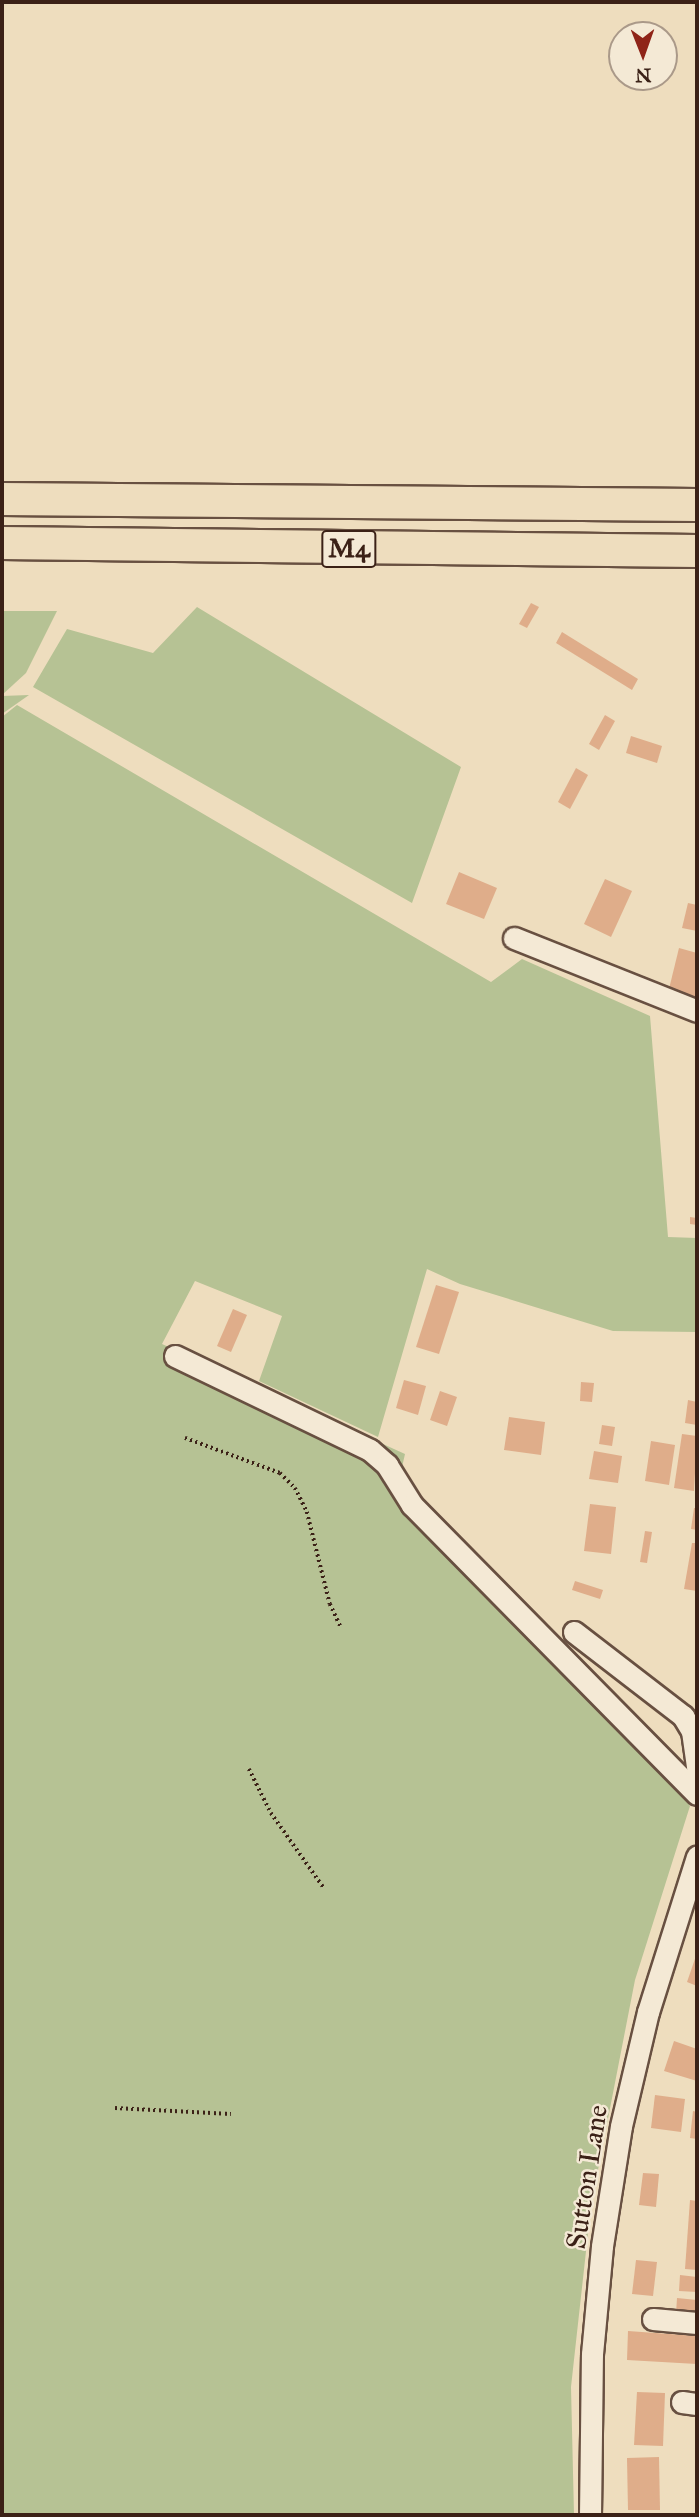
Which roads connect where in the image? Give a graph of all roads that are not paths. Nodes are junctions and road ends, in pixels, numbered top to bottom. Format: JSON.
{"nodes":[{"id":1,"x":2,"y":499,"type":"edge"},
{"id":2,"x":697,"y":505,"type":"edge"},
{"id":3,"x":2,"y":543,"type":"edge"},
{"id":4,"x":697,"y":551,"type":"edge"},
{"id":5,"x":514,"y":938,"type":"dead end"},
{"id":6,"x":697,"y":1011,"type":"edge"},
{"id":7,"x":174,"y":1356,"type":"dead end"},
{"id":8,"x":575,"y":1632,"type":"dead end"},
{"id":9,"x":696,"y":1780,"type":"edge"},
{"id":10,"x":697,"y":1857,"type":"edge"},
{"id":11,"x":653,"y":2319,"type":"dead end"},
{"id":12,"x":697,"y":2323,"type":"edge"},
{"id":13,"x":590,"y":2515,"type":"edge"}],
"edges":[{"from":1,"to":2,"type":"highway","number":"M4"},
{"from":3,"to":4,"type":"highway","number":"M4"},
{"from":5,"to":6,"type":"street"},
{"from":7,"to":9,"type":"street"},
{"from":8,"to":9,"type":"street"},
{"from":10,"to":13,"type":"street","name":"Sutton Lane"},
{"from":11,"to":12,"type":"street"}]}
